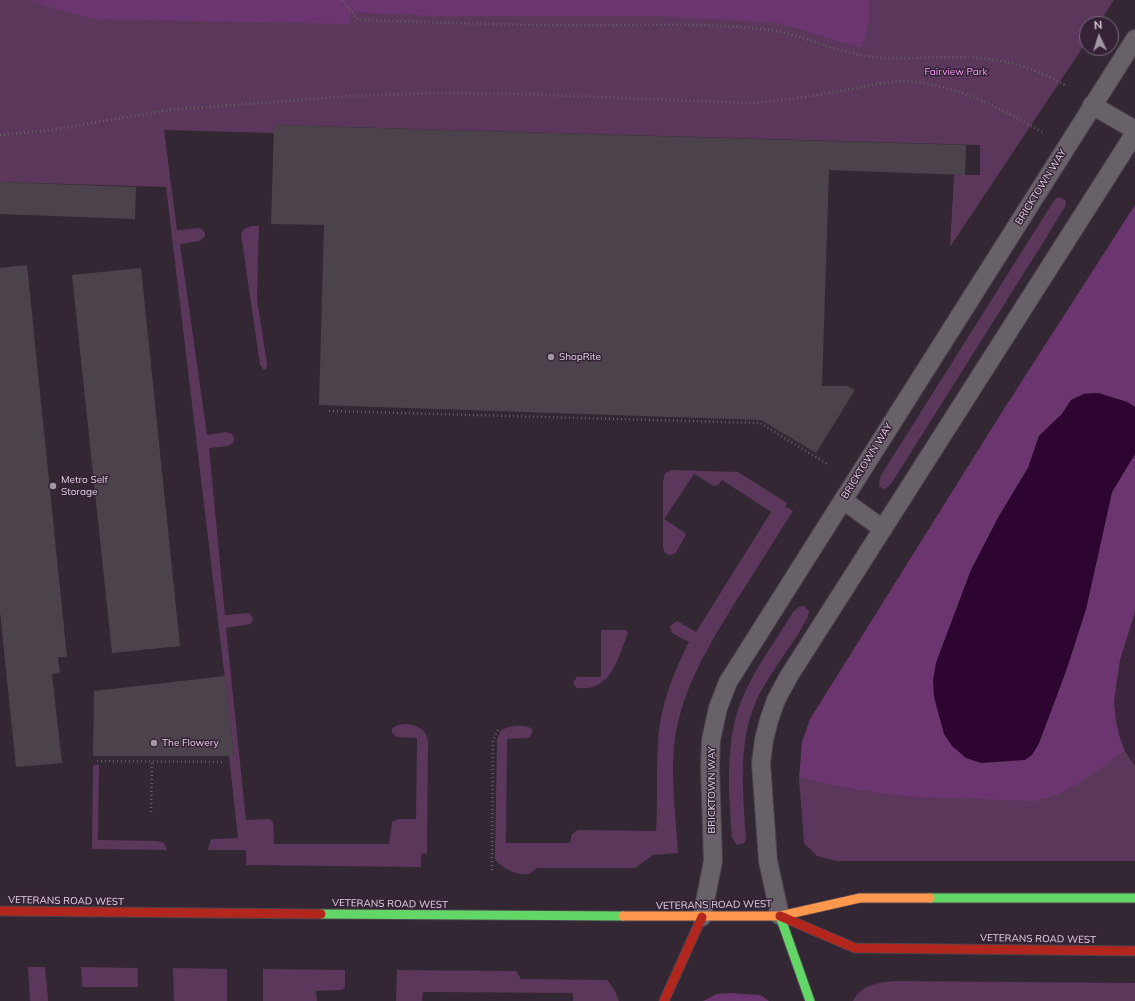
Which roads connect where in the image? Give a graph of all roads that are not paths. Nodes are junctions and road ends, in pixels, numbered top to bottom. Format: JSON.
{"nodes":[{"id":1,"x":1135,"y":39,"type":"edge"},
{"id":2,"x":1092,"y":105,"type":"junction"},
{"id":3,"x":1135,"y":130,"type":"edge"},
{"id":4,"x":1135,"y":134,"type":"edge"},
{"id":5,"x":843,"y":500,"type":"junction"},
{"id":6,"x":883,"y":529,"type":"junction"},
{"id":7,"x":1135,"y":898,"type":"edge"},
{"id":8,"x":0,"y":911,"type":"edge"},
{"id":9,"x":780,"y":916,"type":"junction"},
{"id":10,"x":702,"y":917,"type":"junction"},
{"id":11,"x":1135,"y":951,"type":"edge"},
{"id":12,"x":664,"y":1001,"type":"edge"},
{"id":13,"x":810,"y":1001,"type":"edge"}],
"edges":[{"from":1,"to":2,"type":"lane","name":"BRICKTOWN WAY"},
{"from":2,"to":3,"type":"lane"},
{"from":2,"to":5,"type":"lane","name":"BRICKTOWN WAY"},
{"from":4,"to":6,"type":"lane"},
{"from":5,"to":6,"type":"lane"},
{"from":5,"to":10,"type":"lane","name":"BRICKTOWN WAY"},
{"from":6,"to":9,"type":"lane"},
{"from":7,"to":9,"type":"main road","name":"VETERANS ROAD WEST"},
{"from":8,"to":10,"type":"main road","name":"VETERANS ROAD WEST"},
{"from":9,"to":10,"type":"main road","name":"VETERANS ROAD WEST"},
{"from":9,"to":11,"type":"main road","name":"VETERANS ROAD WEST"},
{"from":9,"to":13,"type":"main road"},
{"from":10,"to":12,"type":"main road"}]}
